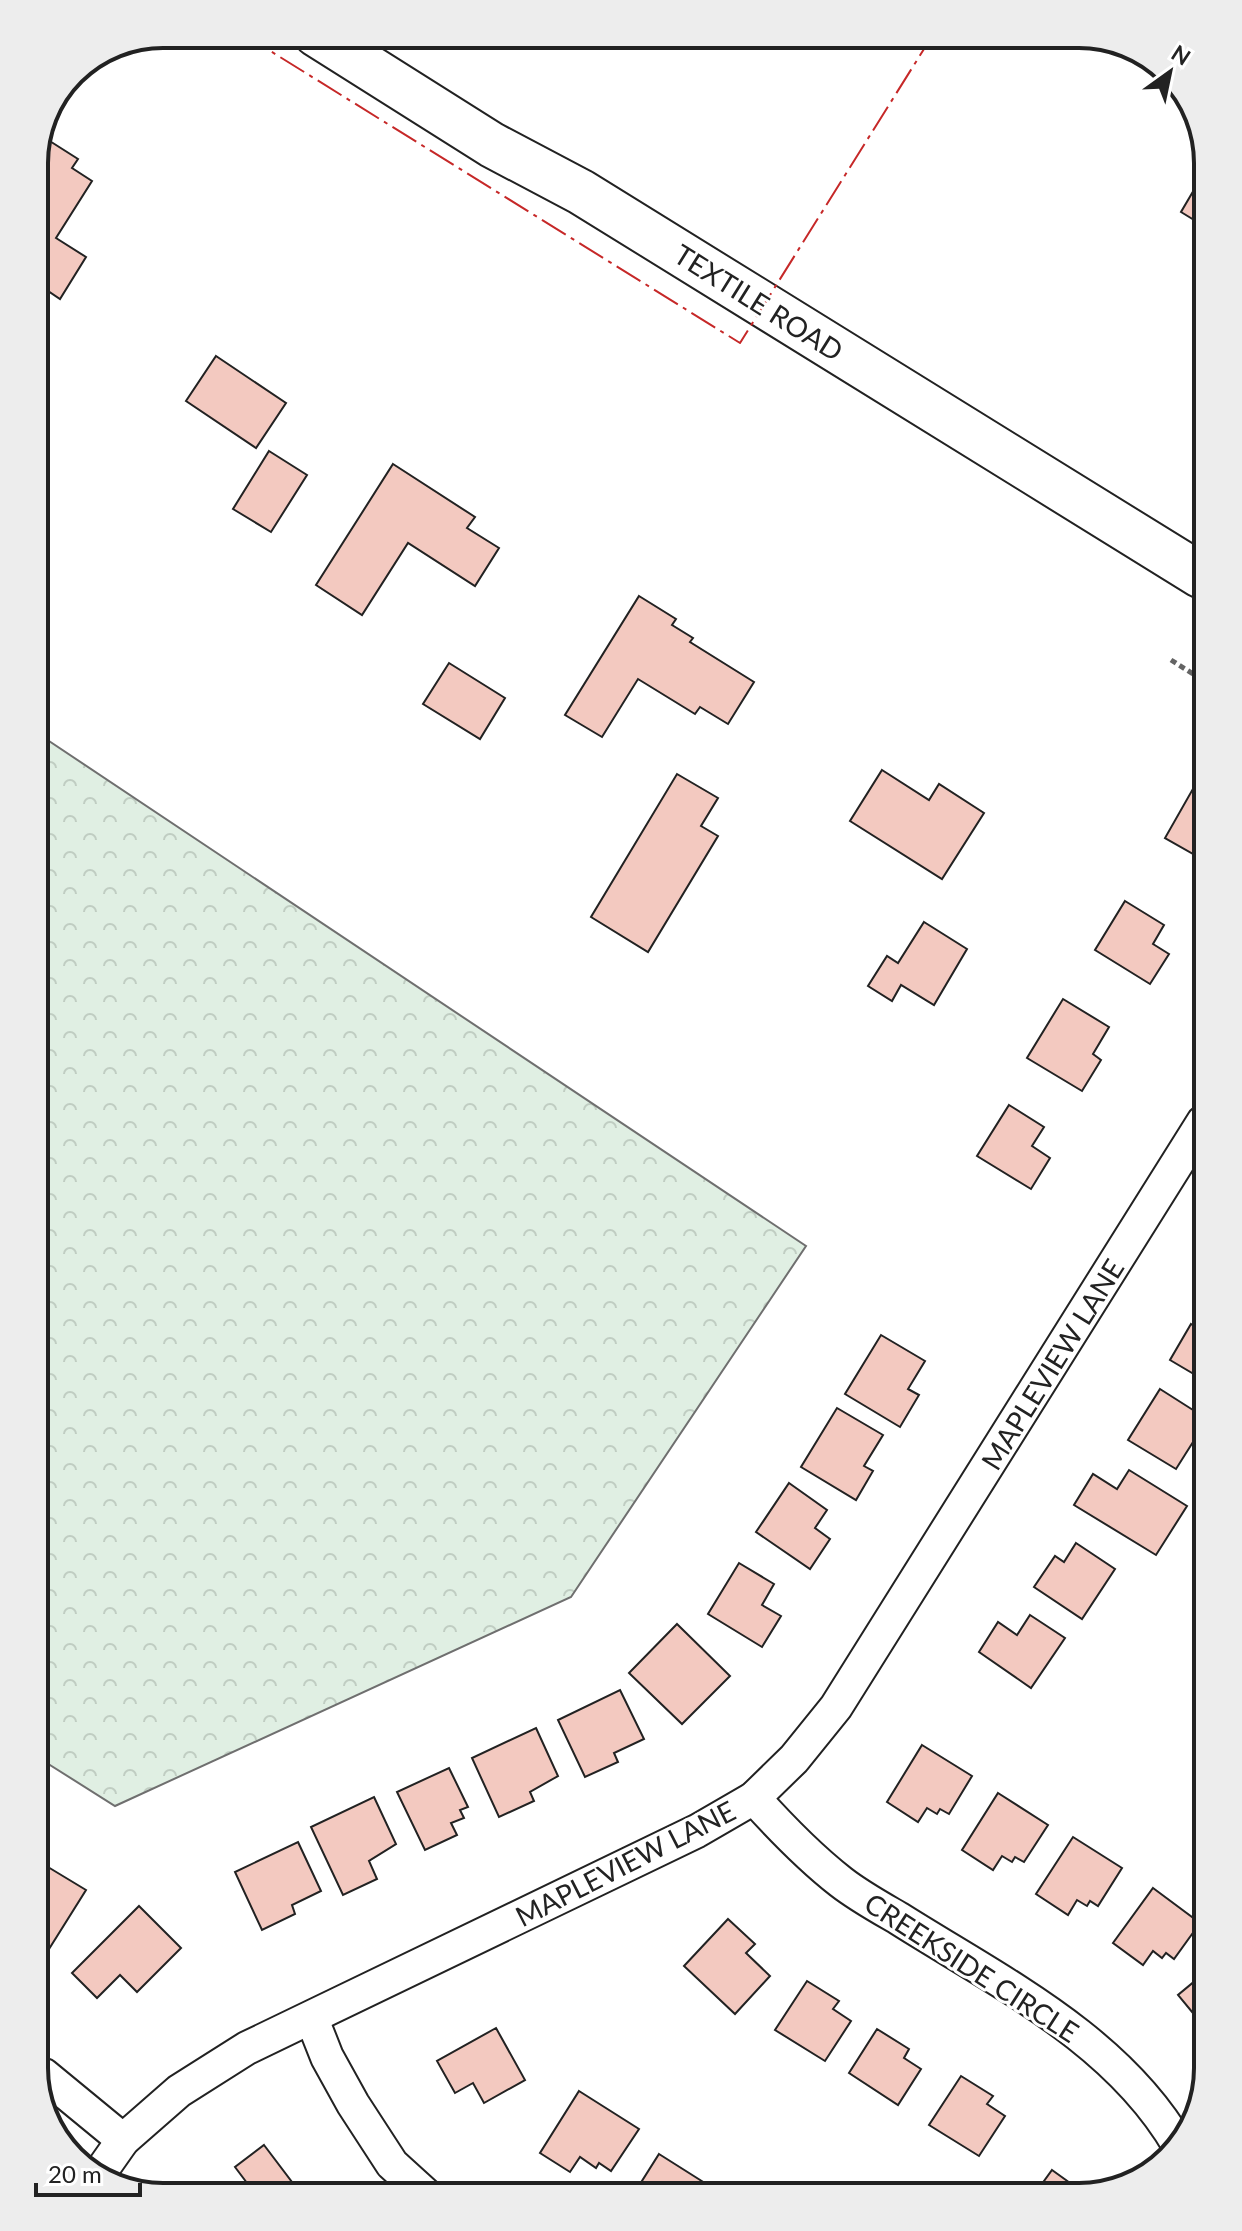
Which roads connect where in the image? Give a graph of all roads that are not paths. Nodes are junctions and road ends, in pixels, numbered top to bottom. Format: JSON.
{"nodes":[{"id":1,"x":338,"y":48,"type":"edge"},
{"id":2,"x":1194,"y":571,"type":"edge"},
{"id":3,"x":1194,"y":1136,"type":"edge"},
{"id":4,"x":754,"y":1798,"type":"junction"},
{"id":5,"x":312,"y":2019,"type":"junction"},
{"id":6,"x":49,"y":2079,"type":"edge"},
{"id":7,"x":1172,"y":2136,"type":"edge"},
{"id":8,"x":123,"y":2140,"type":"junction"},
{"id":9,"x":104,"y":2167,"type":"edge"},
{"id":10,"x":413,"y":2183,"type":"edge"}],
"edges":[{"from":1,"to":2,"type":"main road","name":"TEXTILE ROAD"},
{"from":3,"to":4,"type":"street","name":"MAPLEVIEW LANE"},
{"from":4,"to":5,"type":"street","name":"MAPLEVIEW LANE"},
{"from":4,"to":7,"type":"street","name":"CREEKSIDE CIRCLE"},
{"from":5,"to":8,"type":"street","name":"MAPLEVIEW LANE"},
{"from":5,"to":10,"type":"street"},
{"from":6,"to":8,"type":"street"},
{"from":8,"to":9,"type":"street","name":"MAPLEVIEW LANE"}]}
